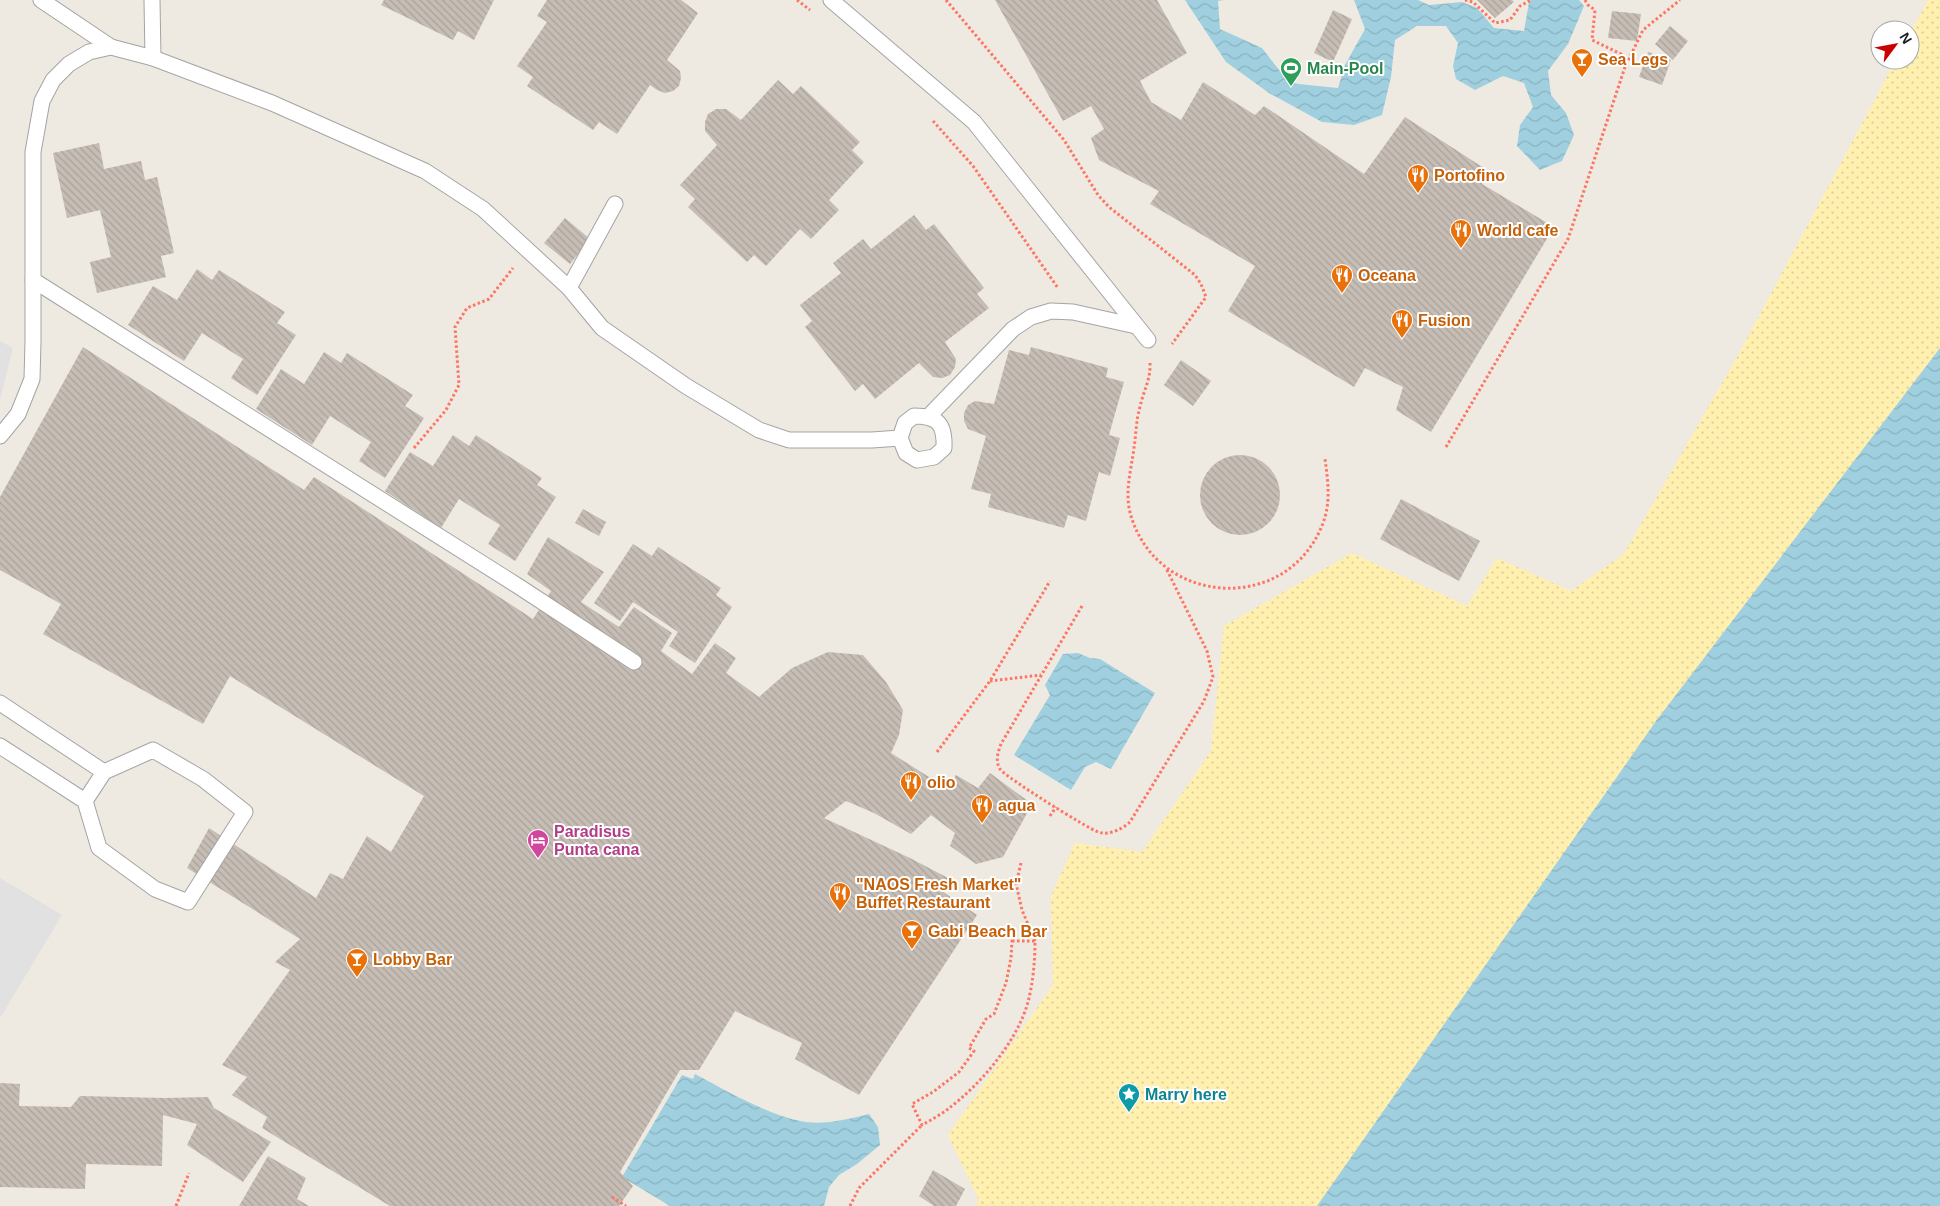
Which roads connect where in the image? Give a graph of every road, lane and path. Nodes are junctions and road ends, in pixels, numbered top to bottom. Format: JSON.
{"nodes":[{"id":1,"x":42,"y":0,"type":"edge"},
{"id":2,"x":152,"y":0,"type":"edge"},
{"id":3,"x":797,"y":0,"type":"edge"},
{"id":4,"x":831,"y":0,"type":"edge"},
{"id":5,"x":946,"y":0,"type":"edge"},
{"id":6,"x":1465,"y":0,"type":"edge"},
{"id":7,"x":1531,"y":0,"type":"edge"},
{"id":8,"x":1585,"y":0,"type":"edge"},
{"id":9,"x":1680,"y":0,"type":"edge"},
{"id":10,"x":812,"y":12,"type":"dead end"},
{"id":11,"x":111,"y":47,"type":"junction"},
{"id":12,"x":154,"y":58,"type":"junction"},
{"id":13,"x":1625,"y":67,"type":"junction"},
{"id":14,"x":928,"y":115,"type":"dead end"},
{"id":15,"x":615,"y":204,"type":"dead end"},
{"id":16,"x":526,"y":250,"type":"junction"},
{"id":17,"x":33,"y":280,"type":"junction"},
{"id":18,"x":569,"y":288,"type":"junction"},
{"id":19,"x":1073,"y":312,"type":"junction"},
{"id":20,"x":1136,"y":326,"type":"junction"},
{"id":21,"x":1148,"y":340,"type":"joint"},
{"id":22,"x":1167,"y":350,"type":"dead end"},
{"id":23,"x":1156,"y":365,"type":"dead end"},
{"id":24,"x":1150,"y":373,"type":"junction"},
{"id":25,"x":929,"y":416,"type":"junction"},
{"id":26,"x":0,"y":436,"type":"edge"},
{"id":27,"x":900,"y":438,"type":"junction"},
{"id":28,"x":1446,"y":447,"type":"dead end"},
{"id":29,"x":414,"y":448,"type":"dead end"},
{"id":30,"x":1325,"y":460,"type":"dead end"},
{"id":31,"x":1166,"y":568,"type":"junction"},
{"id":32,"x":1050,"y":581,"type":"dead end"},
{"id":33,"x":1082,"y":606,"type":"dead end"},
{"id":34,"x":634,"y":662,"type":"dead end"},
{"id":35,"x":1042,"y":675,"type":"junction"},
{"id":36,"x":990,"y":681,"type":"junction"},
{"id":37,"x":0,"y":702,"type":"edge"},
{"id":38,"x":0,"y":746,"type":"edge"},
{"id":39,"x":937,"y":752,"type":"dead end"},
{"id":40,"x":104,"y":772,"type":"junction"},
{"id":41,"x":85,"y":801,"type":"junction"},
{"id":42,"x":1056,"y":807,"type":"junction"},
{"id":43,"x":1050,"y":816,"type":"dead end"},
{"id":44,"x":1021,"y":863,"type":"dead end"},
{"id":45,"x":1035,"y":942,"type":"junction"},
{"id":46,"x":922,"y":1125,"type":"junction"},
{"id":47,"x":189,"y":1173,"type":"dead end"},
{"id":48,"x":612,"y":1197,"type":"dead end"},
{"id":49,"x":176,"y":1206,"type":"edge"},
{"id":50,"x":626,"y":1206,"type":"edge"},
{"id":51,"x":850,"y":1206,"type":"edge"}],
"edges":[{"from":1,"to":11,"type":"lane"},
{"from":2,"to":12,"type":"lane"},
{"from":3,"to":10,"type":"path"},
{"from":4,"to":20,"type":"lane"},
{"from":5,"to":22,"type":"path"},
{"from":6,"to":7,"type":"path"},
{"from":8,"to":13,"type":"path"},
{"from":9,"to":13,"type":"path"},
{"from":11,"to":12,"type":"lane"},
{"from":11,"to":17,"type":"lane"},
{"from":12,"to":16,"type":"lane"},
{"from":13,"to":28,"type":"path"},
{"from":14,"to":19,"type":"path"},
{"from":15,"to":18,"type":"lane"},
{"from":16,"to":18,"type":"lane"},
{"from":16,"to":29,"type":"path"},
{"from":17,"to":26,"type":"lane"},
{"from":17,"to":34,"type":"lane"},
{"from":18,"to":27,"type":"lane"},
{"from":19,"to":20,"type":"lane"},
{"from":19,"to":25,"type":"lane"},
{"from":20,"to":21,"type":"lane"},
{"from":21,"to":24,"type":"path"},
{"from":23,"to":24,"type":"path"},
{"from":24,"to":31,"type":"path"},
{"from":25,"to":27,"type":"lane"},
{"from":25,"to":27,"type":"lane"},
{"from":30,"to":31,"type":"path"},
{"from":31,"to":42,"type":"path"},
{"from":32,"to":36,"type":"path"},
{"from":33,"to":35,"type":"path"},
{"from":35,"to":36,"type":"path"},
{"from":35,"to":42,"type":"path"},
{"from":36,"to":39,"type":"path"},
{"from":37,"to":40,"type":"lane"},
{"from":38,"to":41,"type":"lane"},
{"from":40,"to":41,"type":"lane"},
{"from":40,"to":41,"type":"lane"},
{"from":42,"to":43,"type":"path"},
{"from":44,"to":45,"type":"path"},
{"from":45,"to":46,"type":"path"},
{"from":45,"to":46,"type":"path"},
{"from":46,"to":51,"type":"path"},
{"from":47,"to":49,"type":"path"},
{"from":48,"to":50,"type":"path"}]}
